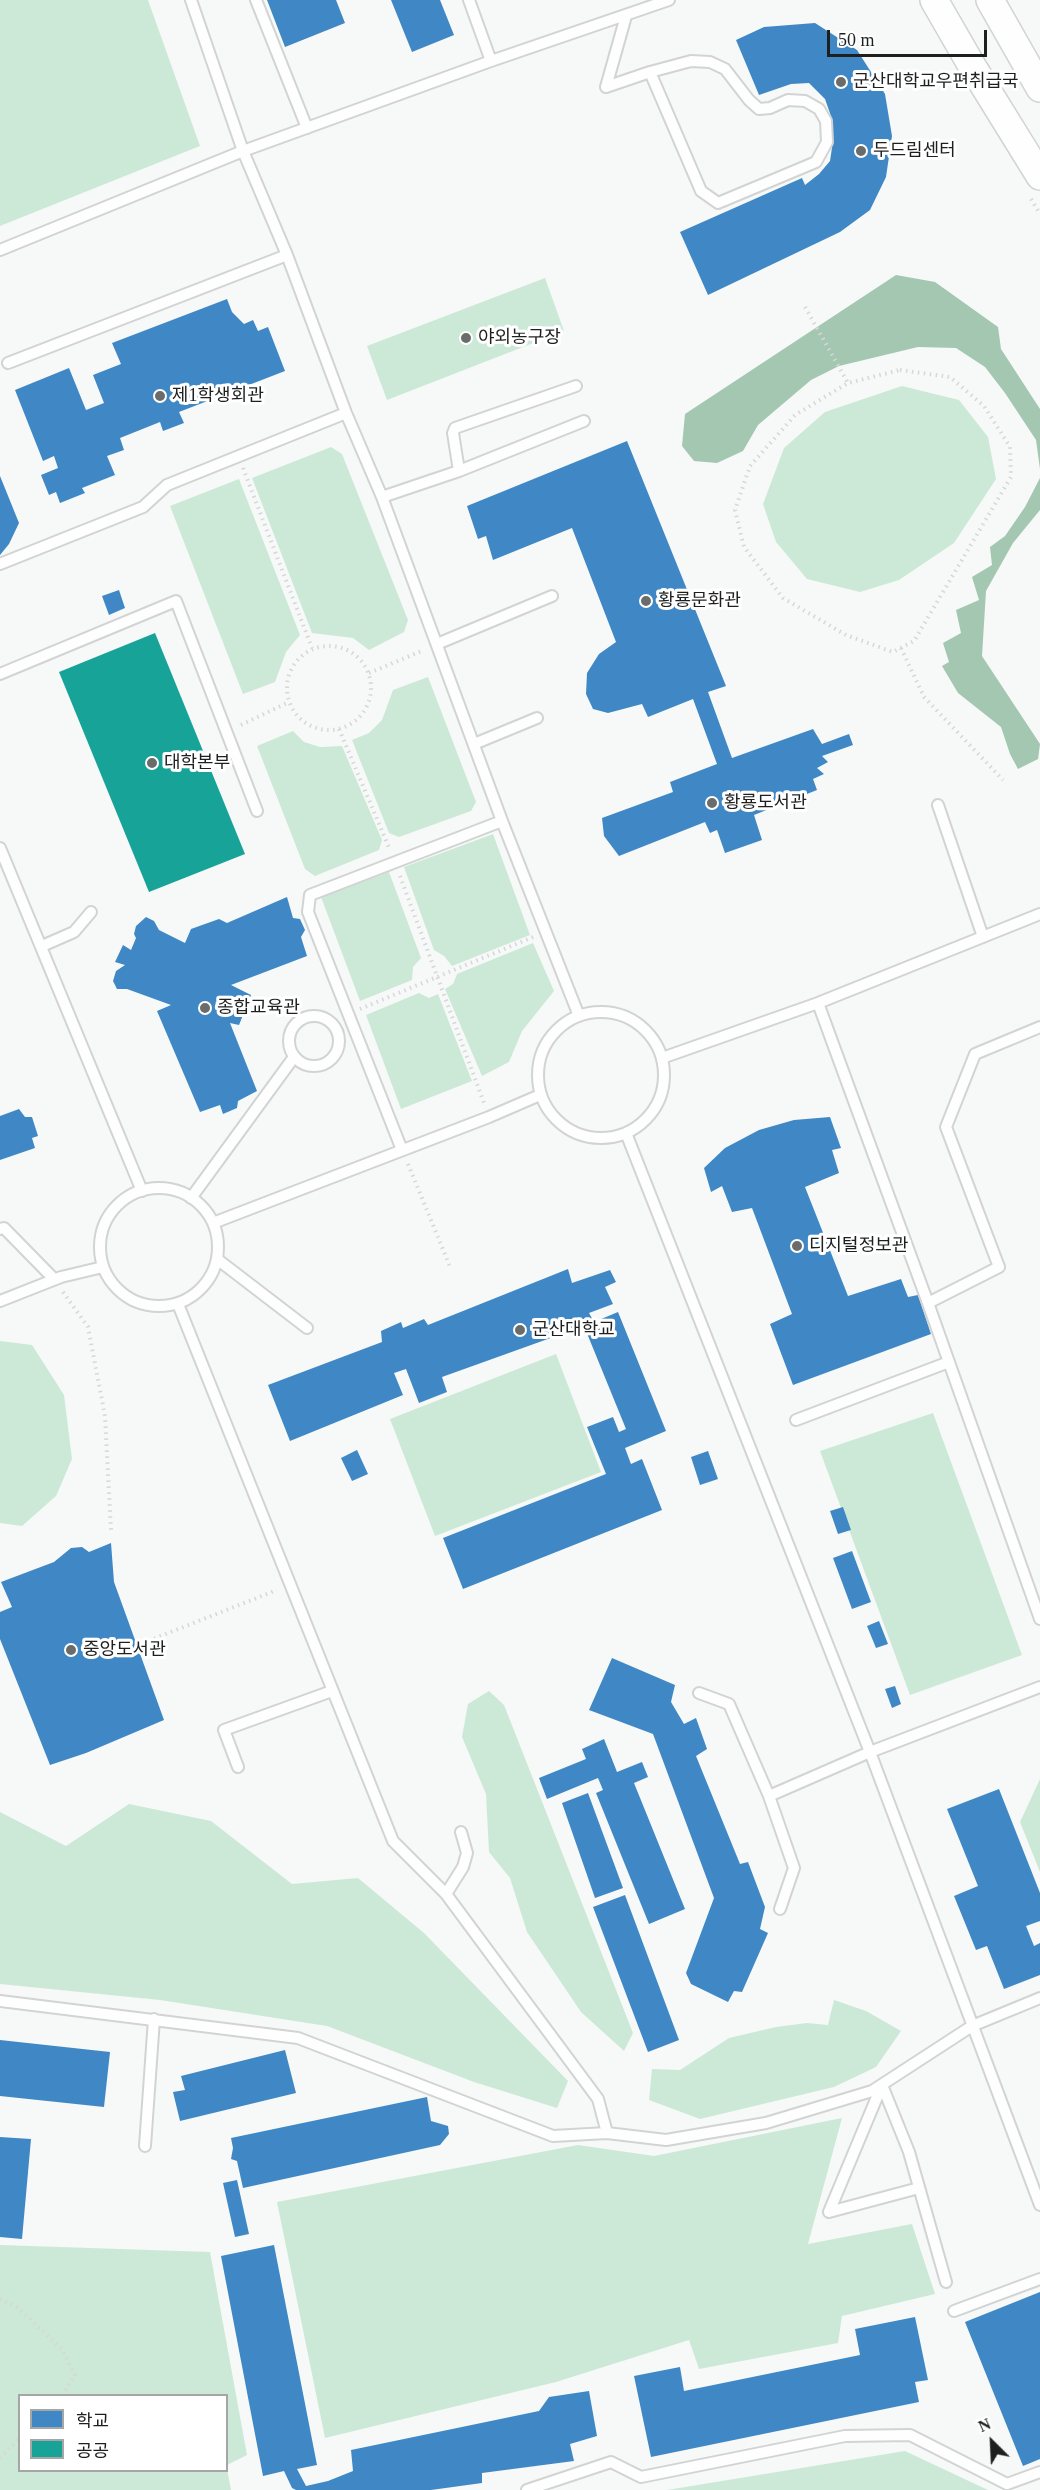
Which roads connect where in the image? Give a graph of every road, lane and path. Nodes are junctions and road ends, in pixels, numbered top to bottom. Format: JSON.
{"nodes":[{"id":1,"x":191,"y":0,"type":"edge"},
{"id":2,"x":256,"y":0,"type":"edge"},
{"id":3,"x":469,"y":0,"type":"edge"},
{"id":4,"x":669,"y":0,"type":"edge"},
{"id":5,"x":934,"y":0,"type":"edge"},
{"id":6,"x":990,"y":0,"type":"edge"},
{"id":7,"x":626,"y":16,"type":"junction"},
{"id":8,"x":491,"y":61,"type":"junction"},
{"id":9,"x":650,"y":72,"type":"junction"},
{"id":10,"x":1040,"y":88,"type":"edge"},
{"id":11,"x":307,"y":128,"type":"junction"},
{"id":12,"x":243,"y":151,"type":"junction"},
{"id":13,"x":1040,"y":176,"type":"edge"},
{"id":14,"x":0,"y":250,"type":"edge"},
{"id":15,"x":287,"y":255,"type":"junction"},
{"id":16,"x":805,"y":307,"type":"dead end"},
{"id":17,"x":8,"y":363,"type":"dead end"},
{"id":18,"x":848,"y":383,"type":"junction"},
{"id":19,"x":576,"y":386,"type":"dead end"},
{"id":20,"x":346,"y":413,"type":"junction"},
{"id":21,"x":584,"y":421,"type":"dead end"},
{"id":22,"x":239,"y":456,"type":"junction"},
{"id":23,"x":459,"y":471,"type":"junction"},
{"id":24,"x":382,"y":497,"type":"junction"},
{"id":25,"x":0,"y":564,"type":"edge"},
{"id":26,"x":552,"y":596,"type":"dead end"},
{"id":27,"x":437,"y":644,"type":"junction"},
{"id":28,"x":312,"y":648,"type":"junction"},
{"id":29,"x":901,"y":648,"type":"junction"},
{"id":30,"x":369,"y":673,"type":"junction"},
{"id":31,"x":0,"y":674,"type":"edge"},
{"id":32,"x":289,"y":702,"type":"junction"},
{"id":33,"x":537,"y":718,"type":"dead end"},
{"id":34,"x":339,"y":729,"type":"junction"},
{"id":35,"x":225,"y":732,"type":"junction"},
{"id":36,"x":474,"y":744,"type":"junction"},
{"id":37,"x":1003,"y":780,"type":"dead end"},
{"id":38,"x":938,"y":805,"type":"dead end"},
{"id":39,"x":257,"y":812,"type":"dead end"},
{"id":40,"x":502,"y":821,"type":"junction"},
{"id":41,"x":0,"y":848,"type":"edge"},
{"id":42,"x":394,"y":861,"type":"junction"},
{"id":43,"x":91,"y":912,"type":"dead end"},
{"id":44,"x":1040,"y":914,"type":"edge"},
{"id":45,"x":546,"y":932,"type":"junction"},
{"id":46,"x":983,"y":937,"type":"junction"},
{"id":47,"x":42,"y":946,"type":"junction"},
{"id":48,"x":438,"y":977,"type":"junction"},
{"id":49,"x":818,"y":1003,"type":"junction"},
{"id":50,"x":348,"y":1013,"type":"junction"},
{"id":51,"x":579,"y":1016,"type":"junction"},
{"id":52,"x":1040,"y":1027,"type":"edge"},
{"id":53,"x":294,"y":1057,"type":"junction"},
{"id":54,"x":662,"y":1058,"type":"junction"},
{"id":55,"x":540,"y":1095,"type":"junction"},
{"id":56,"x":489,"y":1117,"type":"junction"},
{"id":57,"x":626,"y":1133,"type":"junction"},
{"id":58,"x":402,"y":1149,"type":"junction"},
{"id":59,"x":142,"y":1191,"type":"junction"},
{"id":60,"x":191,"y":1198,"type":"junction"},
{"id":61,"x":213,"y":1223,"type":"junction"},
{"id":62,"x":0,"y":1229,"type":"edge"},
{"id":63,"x":217,"y":1259,"type":"junction"},
{"id":64,"x":103,"y":1267,"type":"junction"},
{"id":65,"x":451,"y":1269,"type":"dead end"},
{"id":66,"x":54,"y":1279,"type":"junction"},
{"id":67,"x":0,"y":1301,"type":"edge"},
{"id":68,"x":928,"y":1302,"type":"junction"},
{"id":69,"x":178,"y":1304,"type":"junction"},
{"id":70,"x":307,"y":1328,"type":"dead end"},
{"id":71,"x":949,"y":1362,"type":"junction"},
{"id":72,"x":796,"y":1420,"type":"dead end"},
{"id":73,"x":111,"y":1530,"type":"dead end"},
{"id":74,"x":292,"y":1584,"type":"junction"},
{"id":75,"x":1040,"y":1619,"type":"edge"},
{"id":76,"x":142,"y":1643,"type":"dead end"},
{"id":77,"x":1040,"y":1687,"type":"edge"},
{"id":78,"x":332,"y":1691,"type":"junction"},
{"id":79,"x":699,"y":1693,"type":"dead end"},
{"id":80,"x":870,"y":1752,"type":"junction"},
{"id":81,"x":238,"y":1767,"type":"dead end"},
{"id":82,"x":769,"y":1796,"type":"junction"},
{"id":83,"x":461,"y":1832,"type":"dead end"},
{"id":84,"x":446,"y":1894,"type":"junction"},
{"id":85,"x":780,"y":1910,"type":"dead end"},
{"id":86,"x":1040,"y":1998,"type":"edge"},
{"id":87,"x":0,"y":2001,"type":"edge"},
{"id":88,"x":154,"y":2019,"type":"junction"},
{"id":89,"x":972,"y":2026,"type":"junction"},
{"id":90,"x":882,"y":2085,"type":"junction"},
{"id":91,"x":608,"y":2133,"type":"junction"},
{"id":92,"x":145,"y":2146,"type":"dead end"},
{"id":93,"x":919,"y":2188,"type":"junction"},
{"id":94,"x":1040,"y":2205,"type":"edge"},
{"id":95,"x":1040,"y":2279,"type":"edge"},
{"id":96,"x":946,"y":2283,"type":"dead end"},
{"id":97,"x":0,"y":2299,"type":"edge"},
{"id":98,"x":954,"y":2311,"type":"dead end"},
{"id":99,"x":63,"y":2394,"type":"edge"},
{"id":100,"x":18,"y":2440,"type":"edge"},
{"id":101,"x":0,"y":2458,"type":"edge"},
{"id":102,"x":1040,"y":2472,"type":"edge"},
{"id":103,"x":527,"y":2490,"type":"edge"}],
"edges":[{"from":1,"to":12,"type":"lane"},
{"from":2,"to":11,"type":"lane"},
{"from":3,"to":8,"type":"lane"},
{"from":4,"to":7,"type":"lane"},
{"from":5,"to":13,"type":"street"},
{"from":6,"to":10,"type":"street"},
{"from":7,"to":8,"type":"lane"},
{"from":7,"to":9,"type":"lane"},
{"from":8,"to":11,"type":"lane"},
{"from":9,"to":9,"type":"lane"},
{"from":11,"to":12,"type":"lane"},
{"from":12,"to":14,"type":"lane"},
{"from":12,"to":15,"type":"lane"},
{"from":15,"to":17,"type":"lane"},
{"from":15,"to":20,"type":"lane"},
{"from":16,"to":18,"type":"path"},
{"from":18,"to":29,"type":"path"},
{"from":18,"to":29,"type":"path"},
{"from":19,"to":23,"type":"lane"},
{"from":20,"to":22,"type":"lane"},
{"from":20,"to":24,"type":"lane"},
{"from":21,"to":23,"type":"lane"},
{"from":22,"to":25,"type":"lane"},
{"from":22,"to":28,"type":"path"},
{"from":23,"to":24,"type":"lane"},
{"from":24,"to":27,"type":"lane"},
{"from":26,"to":27,"type":"lane"},
{"from":27,"to":30,"type":"path"},
{"from":27,"to":36,"type":"lane"},
{"from":28,"to":30,"type":"path"},
{"from":28,"to":32,"type":"path"},
{"from":29,"to":37,"type":"path"},
{"from":30,"to":34,"type":"path"},
{"from":31,"to":35,"type":"lane"},
{"from":32,"to":34,"type":"path"},
{"from":32,"to":35,"type":"path"},
{"from":33,"to":36,"type":"lane"},
{"from":34,"to":42,"type":"path"},
{"from":35,"to":39,"type":"lane"},
{"from":36,"to":40,"type":"lane"},
{"from":38,"to":46,"type":"lane"},
{"from":40,"to":42,"type":"lane"},
{"from":40,"to":45,"type":"lane"},
{"from":41,"to":47,"type":"lane"},
{"from":42,"to":48,"type":"path"},
{"from":42,"to":50,"type":"lane"},
{"from":43,"to":47,"type":"lane"},
{"from":44,"to":46,"type":"lane"},
{"from":45,"to":48,"type":"path"},
{"from":45,"to":51,"type":"lane"},
{"from":46,"to":49,"type":"lane"},
{"from":47,"to":59,"type":"lane"},
{"from":48,"to":50,"type":"path"},
{"from":48,"to":56,"type":"path"},
{"from":49,"to":54,"type":"lane"},
{"from":49,"to":68,"type":"lane"},
{"from":50,"to":58,"type":"lane"},
{"from":51,"to":54,"type":"lane"},
{"from":51,"to":55,"type":"lane"},
{"from":52,"to":68,"type":"lane"},
{"from":53,"to":53,"type":"lane"},
{"from":53,"to":60,"type":"lane"},
{"from":54,"to":57,"type":"lane"},
{"from":55,"to":56,"type":"lane"},
{"from":55,"to":57,"type":"lane"},
{"from":56,"to":58,"type":"lane"},
{"from":57,"to":80,"type":"lane"},
{"from":58,"to":61,"type":"lane"},
{"from":58,"to":65,"type":"path"},
{"from":59,"to":60,"type":"lane"},
{"from":59,"to":64,"type":"lane"},
{"from":60,"to":61,"type":"lane"},
{"from":61,"to":63,"type":"lane"},
{"from":62,"to":66,"type":"lane"},
{"from":63,"to":69,"type":"lane"},
{"from":63,"to":70,"type":"lane"},
{"from":64,"to":66,"type":"lane"},
{"from":64,"to":69,"type":"lane"},
{"from":66,"to":67,"type":"lane"},
{"from":66,"to":73,"type":"path"},
{"from":68,"to":71,"type":"lane"},
{"from":69,"to":74,"type":"lane"},
{"from":71,"to":72,"type":"lane"},
{"from":71,"to":75,"type":"lane"},
{"from":74,"to":76,"type":"path"},
{"from":74,"to":78,"type":"lane"},
{"from":77,"to":80,"type":"lane"},
{"from":78,"to":81,"type":"lane"},
{"from":78,"to":84,"type":"lane"},
{"from":79,"to":82,"type":"lane"},
{"from":80,"to":82,"type":"lane"},
{"from":80,"to":89,"type":"lane"},
{"from":82,"to":85,"type":"lane"},
{"from":83,"to":84,"type":"lane"},
{"from":84,"to":91,"type":"lane"},
{"from":86,"to":89,"type":"lane"},
{"from":87,"to":88,"type":"lane"},
{"from":88,"to":91,"type":"lane"},
{"from":88,"to":92,"type":"lane"},
{"from":89,"to":90,"type":"lane"},
{"from":89,"to":94,"type":"lane"},
{"from":90,"to":91,"type":"lane"},
{"from":90,"to":93,"type":"lane"},
{"from":90,"to":93,"type":"lane"},
{"from":93,"to":96,"type":"lane"},
{"from":95,"to":98,"type":"lane"},
{"from":97,"to":99,"type":"path"},
{"from":100,"to":101,"type":"path"},
{"from":102,"to":103,"type":"lane"}]}
